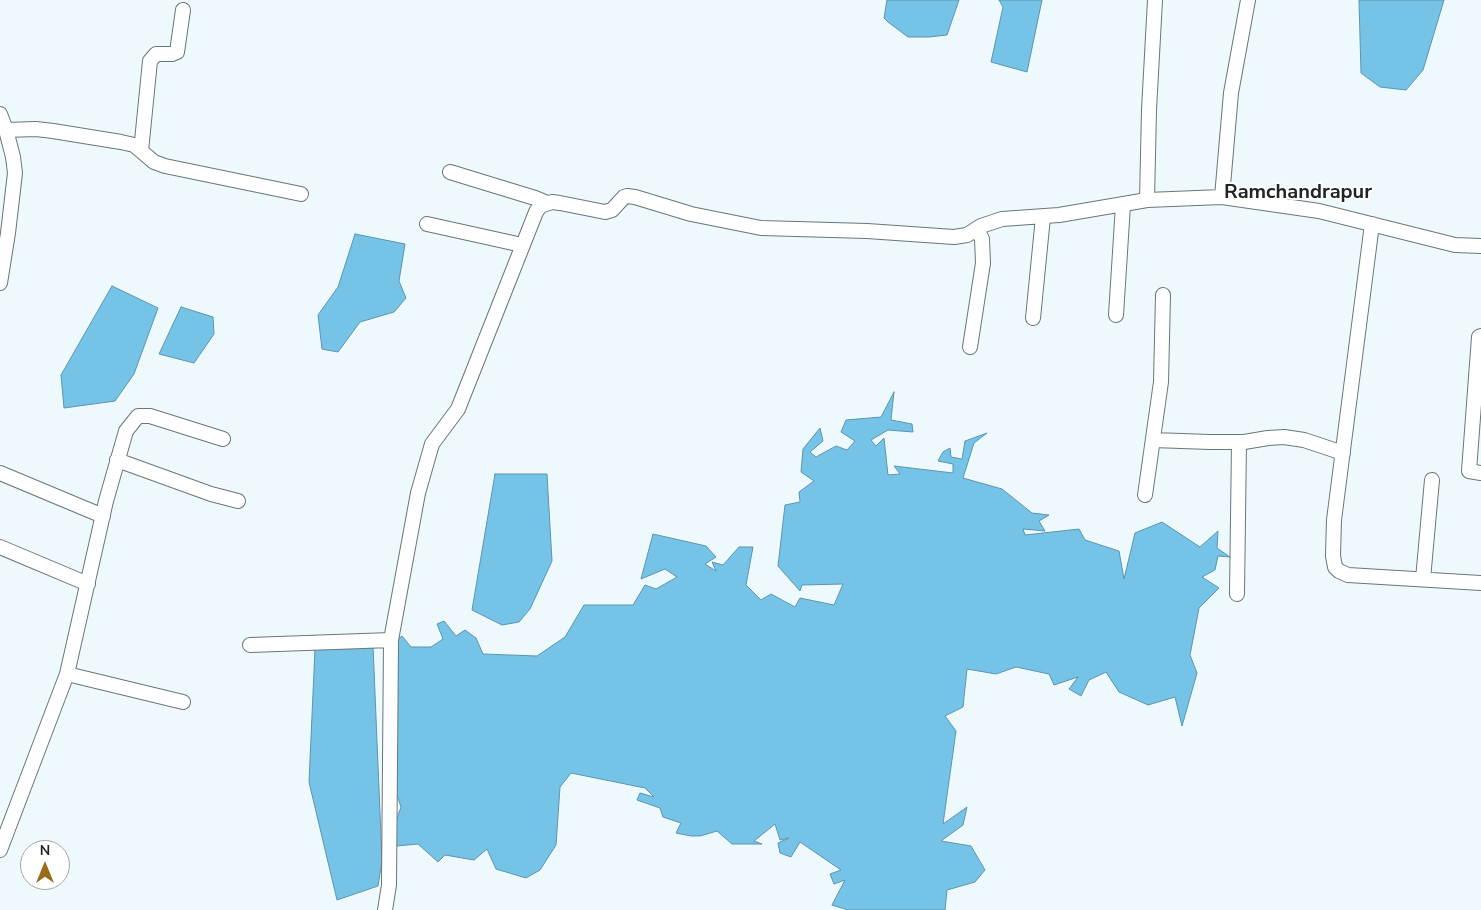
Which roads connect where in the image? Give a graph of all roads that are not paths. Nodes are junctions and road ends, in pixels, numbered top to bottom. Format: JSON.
{"nodes":[{"id":1,"x":1155,"y":0,"type":"edge"},
{"id":2,"x":1248,"y":0,"type":"edge"},
{"id":3,"x":182,"y":10,"type":"dead end"},
{"id":4,"x":0,"y":114,"type":"edge"},
{"id":5,"x":6,"y":130,"type":"junction"},
{"id":6,"x":141,"y":151,"type":"junction"},
{"id":7,"x":450,"y":172,"type":"dead end"},
{"id":8,"x":301,"y":194,"type":"dead end"},
{"id":9,"x":1222,"y":197,"type":"junction"},
{"id":10,"x":1147,"y":200,"type":"junction"},
{"id":11,"x":547,"y":203,"type":"junction"},
{"id":12,"x":1123,"y":205,"type":"junction"},
{"id":13,"x":1043,"y":217,"type":"junction"},
{"id":14,"x":427,"y":224,"type":"dead end"},
{"id":15,"x":1372,"y":224,"type":"junction"},
{"id":16,"x":977,"y":229,"type":"junction"},
{"id":17,"x":522,"y":245,"type":"junction"},
{"id":18,"x":1481,"y":246,"type":"edge"},
{"id":19,"x":0,"y":283,"type":"edge"},
{"id":20,"x":1163,"y":295,"type":"dead end"},
{"id":21,"x":1116,"y":314,"type":"dead end"},
{"id":22,"x":1033,"y":318,"type":"dead end"},
{"id":23,"x":1481,"y":336,"type":"edge"},
{"id":24,"x":970,"y":347,"type":"dead end"},
{"id":25,"x":223,"y":440,"type":"dead end"},
{"id":26,"x":1153,"y":440,"type":"junction"},
{"id":27,"x":1239,"y":442,"type":"junction"},
{"id":28,"x":1343,"y":454,"type":"junction"},
{"id":29,"x":117,"y":460,"type":"junction"},
{"id":30,"x":0,"y":473,"type":"edge"},
{"id":31,"x":1481,"y":473,"type":"edge"},
{"id":32,"x":1432,"y":480,"type":"dead end"},
{"id":33,"x":1145,"y":495,"type":"dead end"},
{"id":34,"x":238,"y":501,"type":"dead end"},
{"id":35,"x":104,"y":516,"type":"junction"},
{"id":36,"x":0,"y":548,"type":"edge"},
{"id":37,"x":1423,"y":579,"type":"junction"},
{"id":38,"x":1481,"y":583,"type":"edge"},
{"id":39,"x":88,"y":584,"type":"junction"},
{"id":40,"x":1237,"y":594,"type":"dead end"},
{"id":41,"x":391,"y":640,"type":"junction"},
{"id":42,"x":250,"y":645,"type":"dead end"},
{"id":43,"x":67,"y":674,"type":"junction"},
{"id":44,"x":183,"y":702,"type":"dead end"},
{"id":45,"x":0,"y":850,"type":"edge"},
{"id":46,"x":384,"y":910,"type":"edge"}],
"edges":[{"from":1,"to":10,"type":"street"},
{"from":2,"to":9,"type":"street"},
{"from":3,"to":6,"type":"street"},
{"from":4,"to":5,"type":"street"},
{"from":5,"to":6,"type":"street"},
{"from":5,"to":19,"type":"street"},
{"from":6,"to":8,"type":"street"},
{"from":7,"to":11,"type":"street"},
{"from":9,"to":10,"type":"street"},
{"from":9,"to":15,"type":"street"},
{"from":10,"to":12,"type":"street"},
{"from":11,"to":16,"type":"street"},
{"from":11,"to":17,"type":"street"},
{"from":12,"to":13,"type":"street"},
{"from":12,"to":21,"type":"street"},
{"from":13,"to":16,"type":"street"},
{"from":13,"to":22,"type":"street"},
{"from":14,"to":17,"type":"street"},
{"from":15,"to":18,"type":"street"},
{"from":15,"to":28,"type":"street"},
{"from":16,"to":24,"type":"street"},
{"from":17,"to":41,"type":"street"},
{"from":20,"to":26,"type":"street"},
{"from":23,"to":31,"type":"street"},
{"from":25,"to":29,"type":"street"},
{"from":26,"to":27,"type":"street"},
{"from":26,"to":33,"type":"street"},
{"from":27,"to":28,"type":"street"},
{"from":27,"to":40,"type":"street"},
{"from":28,"to":37,"type":"street"},
{"from":29,"to":34,"type":"street"},
{"from":29,"to":35,"type":"street"},
{"from":30,"to":35,"type":"street"},
{"from":32,"to":37,"type":"street"},
{"from":35,"to":39,"type":"street"},
{"from":36,"to":39,"type":"street"},
{"from":37,"to":38,"type":"street"},
{"from":39,"to":43,"type":"street"},
{"from":41,"to":42,"type":"street"},
{"from":41,"to":46,"type":"street"},
{"from":43,"to":44,"type":"street"},
{"from":43,"to":45,"type":"street"}]}
